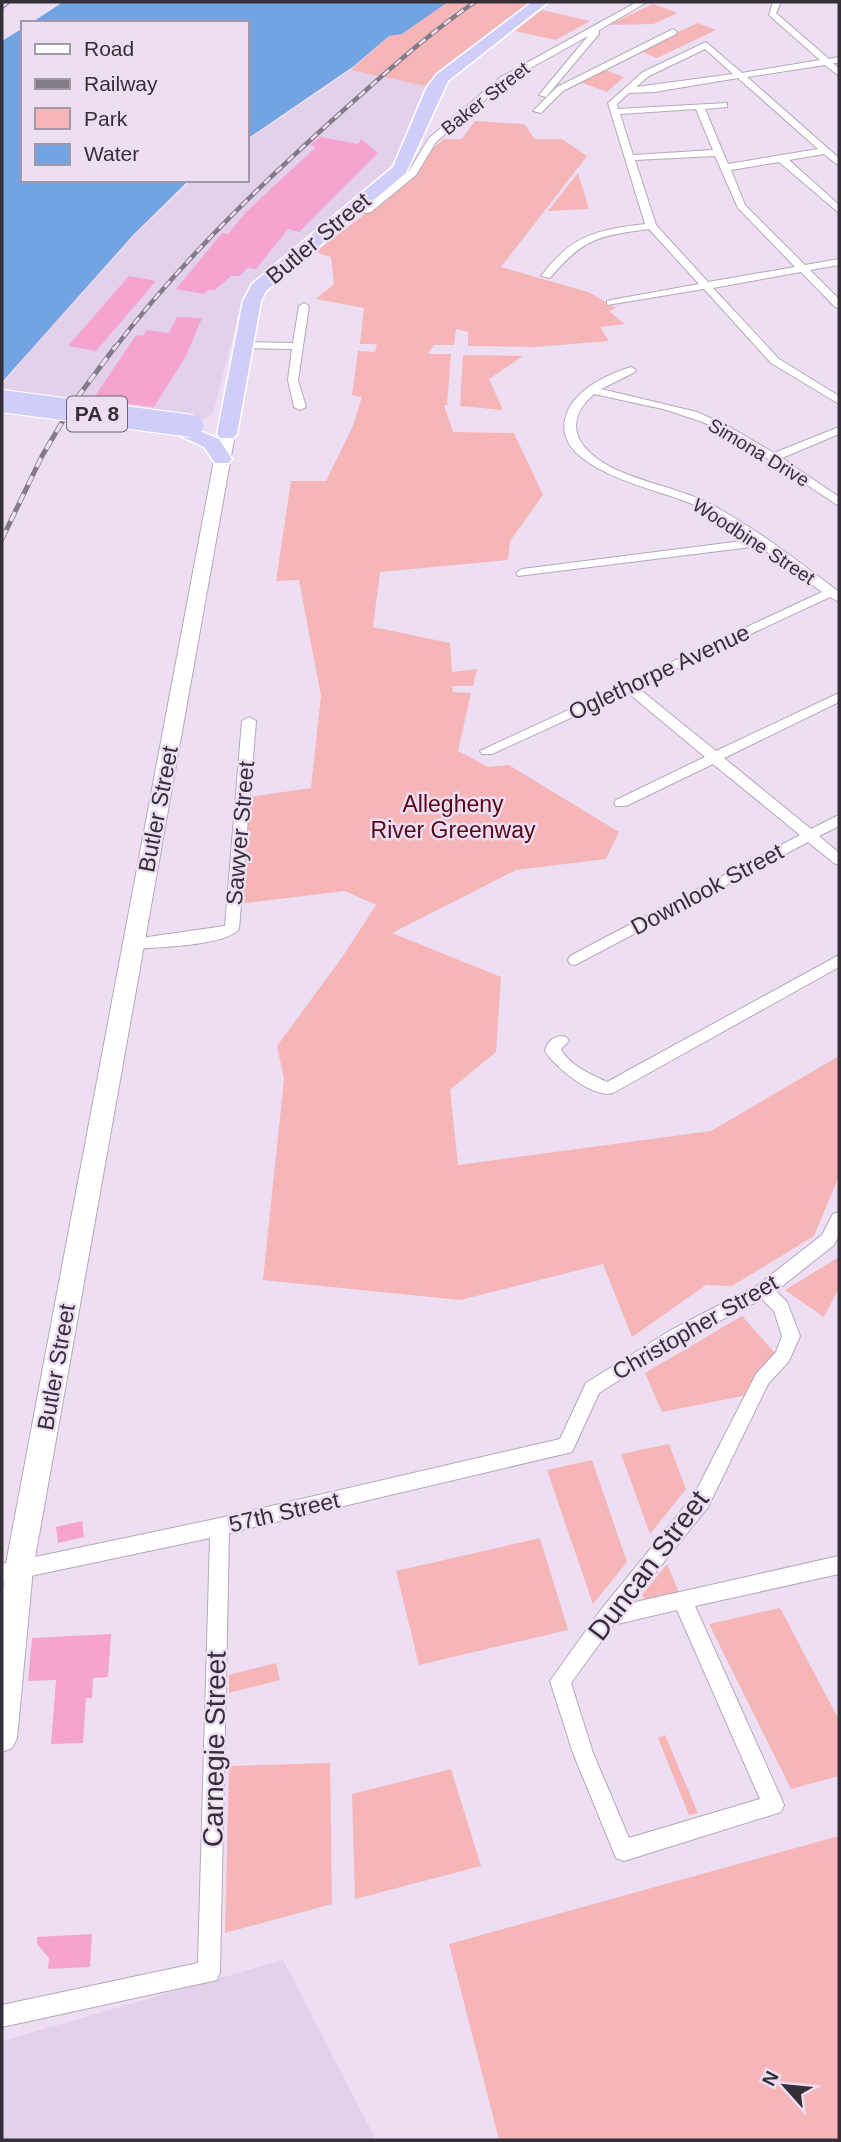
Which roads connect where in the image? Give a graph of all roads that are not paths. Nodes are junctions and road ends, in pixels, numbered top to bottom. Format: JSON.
{"nodes":[{"id":1,"x":541,"y":2,"type":"edge"},
{"id":2,"x":643,"y":2,"type":"edge"},
{"id":3,"x":777,"y":2,"type":"edge"},
{"id":4,"x":599,"y":24,"type":"junction"},
{"id":5,"x":673,"y":32,"type":"dead end"},
{"id":6,"x":839,"y":60,"type":"edge"},
{"id":7,"x":826,"y":62,"type":"junction"},
{"id":8,"x":839,"y":73,"type":"edge"},
{"id":9,"x":740,"y":76,"type":"junction"},
{"id":10,"x":629,"y":90,"type":"junction"},
{"id":11,"x":724,"y":105,"type":"dead end"},
{"id":12,"x":700,"y":108,"type":"junction"},
{"id":13,"x":613,"y":111,"type":"junction"},
{"id":14,"x":826,"y":151,"type":"junction"},
{"id":15,"x":718,"y":153,"type":"junction"},
{"id":16,"x":629,"y":158,"type":"junction"},
{"id":17,"x":781,"y":158,"type":"junction"},
{"id":18,"x":839,"y":163,"type":"edge"},
{"id":19,"x":724,"y":168,"type":"junction"},
{"id":20,"x":839,"y":210,"type":"edge"},
{"id":21,"x":347,"y":214,"type":"junction"},
{"id":22,"x":651,"y":226,"type":"junction"},
{"id":23,"x":839,"y":262,"type":"edge"},
{"id":24,"x":803,"y":268,"type":"junction"},
{"id":25,"x":546,"y":276,"type":"dead end"},
{"id":26,"x":706,"y":286,"type":"junction"},
{"id":27,"x":611,"y":303,"type":"dead end"},
{"id":28,"x":839,"y":305,"type":"edge"},
{"id":29,"x":304,"y":306,"type":"dead end"},
{"id":30,"x":244,"y":345,"type":"junction"},
{"id":31,"x":298,"y":346,"type":"junction"},
{"id":32,"x":631,"y":370,"type":"dead end"},
{"id":33,"x":593,"y":391,"type":"junction"},
{"id":34,"x":2,"y":401,"type":"edge"},
{"id":35,"x":839,"y":401,"type":"edge"},
{"id":36,"x":300,"y":407,"type":"dead end"},
{"id":37,"x":2,"y":408,"type":"edge"},
{"id":38,"x":204,"y":430,"type":"junction"},
{"id":39,"x":839,"y":430,"type":"edge"},
{"id":40,"x":774,"y":458,"type":"junction"},
{"id":41,"x":222,"y":459,"type":"joint"},
{"id":42,"x":839,"y":502,"type":"edge"},
{"id":43,"x":759,"y":542,"type":"junction"},
{"id":44,"x":522,"y":573,"type":"dead end"},
{"id":45,"x":835,"y":595,"type":"edge"},
{"id":46,"x":628,"y":686,"type":"junction"},
{"id":47,"x":839,"y":697,"type":"edge"},
{"id":48,"x":249,"y":722,"type":"dead end"},
{"id":49,"x":487,"y":751,"type":"dead end"},
{"id":50,"x":715,"y":757,"type":"junction"},
{"id":51,"x":621,"y":803,"type":"dead end"},
{"id":52,"x":839,"y":820,"type":"edge"},
{"id":53,"x":810,"y":835,"type":"junction"},
{"id":54,"x":839,"y":860,"type":"edge"},
{"id":55,"x":134,"y":944,"type":"junction"},
{"id":56,"x":575,"y":960,"type":"dead end"},
{"id":57,"x":839,"y":960,"type":"edge"},
{"id":58,"x":561,"y":1041,"type":"dead end"},
{"id":59,"x":839,"y":1219,"type":"edge"},
{"id":60,"x":764,"y":1290,"type":"junction"},
{"id":61,"x":566,"y":1446,"type":"joint"},
{"id":62,"x":220,"y":1527,"type":"junction"},
{"id":63,"x":839,"y":1565,"type":"edge"},
{"id":64,"x":10,"y":1571,"type":"edge"},
{"id":65,"x":682,"y":1600,"type":"junction"},
{"id":66,"x":607,"y":1617,"type":"junction"},
{"id":67,"x":2,"y":1738,"type":"edge"},
{"id":68,"x":2,"y":2016,"type":"edge"}],
"edges":[{"from":1,"to":21,"type":"highway","name":"Butler Street"},
{"from":2,"to":4,"type":"street","name":"Baker Street"},
{"from":3,"to":7,"type":"street"},
{"from":4,"to":5,"type":"street"},
{"from":4,"to":21,"type":"street","name":"Baker Street"},
{"from":6,"to":7,"type":"street"},
{"from":7,"to":8,"type":"street"},
{"from":7,"to":9,"type":"street"},
{"from":9,"to":10,"type":"street"},
{"from":9,"to":10,"type":"street"},
{"from":9,"to":14,"type":"street"},
{"from":10,"to":13,"type":"street"},
{"from":11,"to":12,"type":"street"},
{"from":12,"to":13,"type":"street"},
{"from":12,"to":15,"type":"street"},
{"from":13,"to":16,"type":"street"},
{"from":14,"to":17,"type":"street"},
{"from":14,"to":18,"type":"street"},
{"from":15,"to":16,"type":"street"},
{"from":15,"to":19,"type":"street"},
{"from":16,"to":22,"type":"street"},
{"from":17,"to":19,"type":"street"},
{"from":17,"to":20,"type":"street"},
{"from":19,"to":24,"type":"street"},
{"from":21,"to":30,"type":"highway","name":"Butler Street"},
{"from":22,"to":25,"type":"street"},
{"from":22,"to":26,"type":"street"},
{"from":23,"to":24,"type":"street"},
{"from":24,"to":26,"type":"street"},
{"from":24,"to":28,"type":"street"},
{"from":26,"to":27,"type":"street"},
{"from":26,"to":35,"type":"street"},
{"from":29,"to":31,"type":"street"},
{"from":30,"to":31,"type":"street"},
{"from":30,"to":38,"type":"highway","name":"Butler Street"},
{"from":31,"to":36,"type":"street"},
{"from":32,"to":33,"type":"street","name":"Woodbine Street"},
{"from":33,"to":40,"type":"street","name":"Simona Drive"},
{"from":33,"to":43,"type":"street","name":"Woodbine Street"},
{"from":34,"to":38,"type":"highway","number":"PA 8","bridge":true},
{"from":37,"to":38,"type":"highway","number":"PA 8"},
{"from":38,"to":41,"type":"highway"},
{"from":39,"to":40,"type":"street"},
{"from":40,"to":42,"type":"street","name":"Simona Drive"},
{"from":41,"to":55,"type":"main road","name":"Butler Street"},
{"from":43,"to":44,"type":"street"},
{"from":43,"to":45,"type":"street","name":"Woodbine Street"},
{"from":45,"to":46,"type":"street","name":"Oglethorpe Avenue"},
{"from":46,"to":49,"type":"street","name":"Oglethorpe Avenue"},
{"from":46,"to":50,"type":"street"},
{"from":47,"to":50,"type":"street"},
{"from":48,"to":55,"type":"street","name":"Sawyer Street"},
{"from":50,"to":51,"type":"street"},
{"from":50,"to":53,"type":"street"},
{"from":52,"to":53,"type":"street","name":"Downlook Street"},
{"from":53,"to":54,"type":"street"},
{"from":53,"to":56,"type":"street","name":"Downlook Street"},
{"from":55,"to":64,"type":"main road","name":"Butler Street"},
{"from":57,"to":58,"type":"street"},
{"from":59,"to":60,"type":"street","name":"Christopher Street"},
{"from":60,"to":61,"type":"street","name":"Christopher Street"},
{"from":60,"to":66,"type":"street","name":"Duncan Street"},
{"from":61,"to":62,"type":"street","name":"57th Street"},
{"from":62,"to":64,"type":"street","name":"57th Street"},
{"from":62,"to":68,"type":"street","name":"Carnegie Street"},
{"from":63,"to":65,"type":"street"},
{"from":64,"to":67,"type":"main road","name":"Butler Street"},
{"from":65,"to":66,"type":"street"},
{"from":65,"to":66,"type":"street","name":"Duncan Street"}]}
